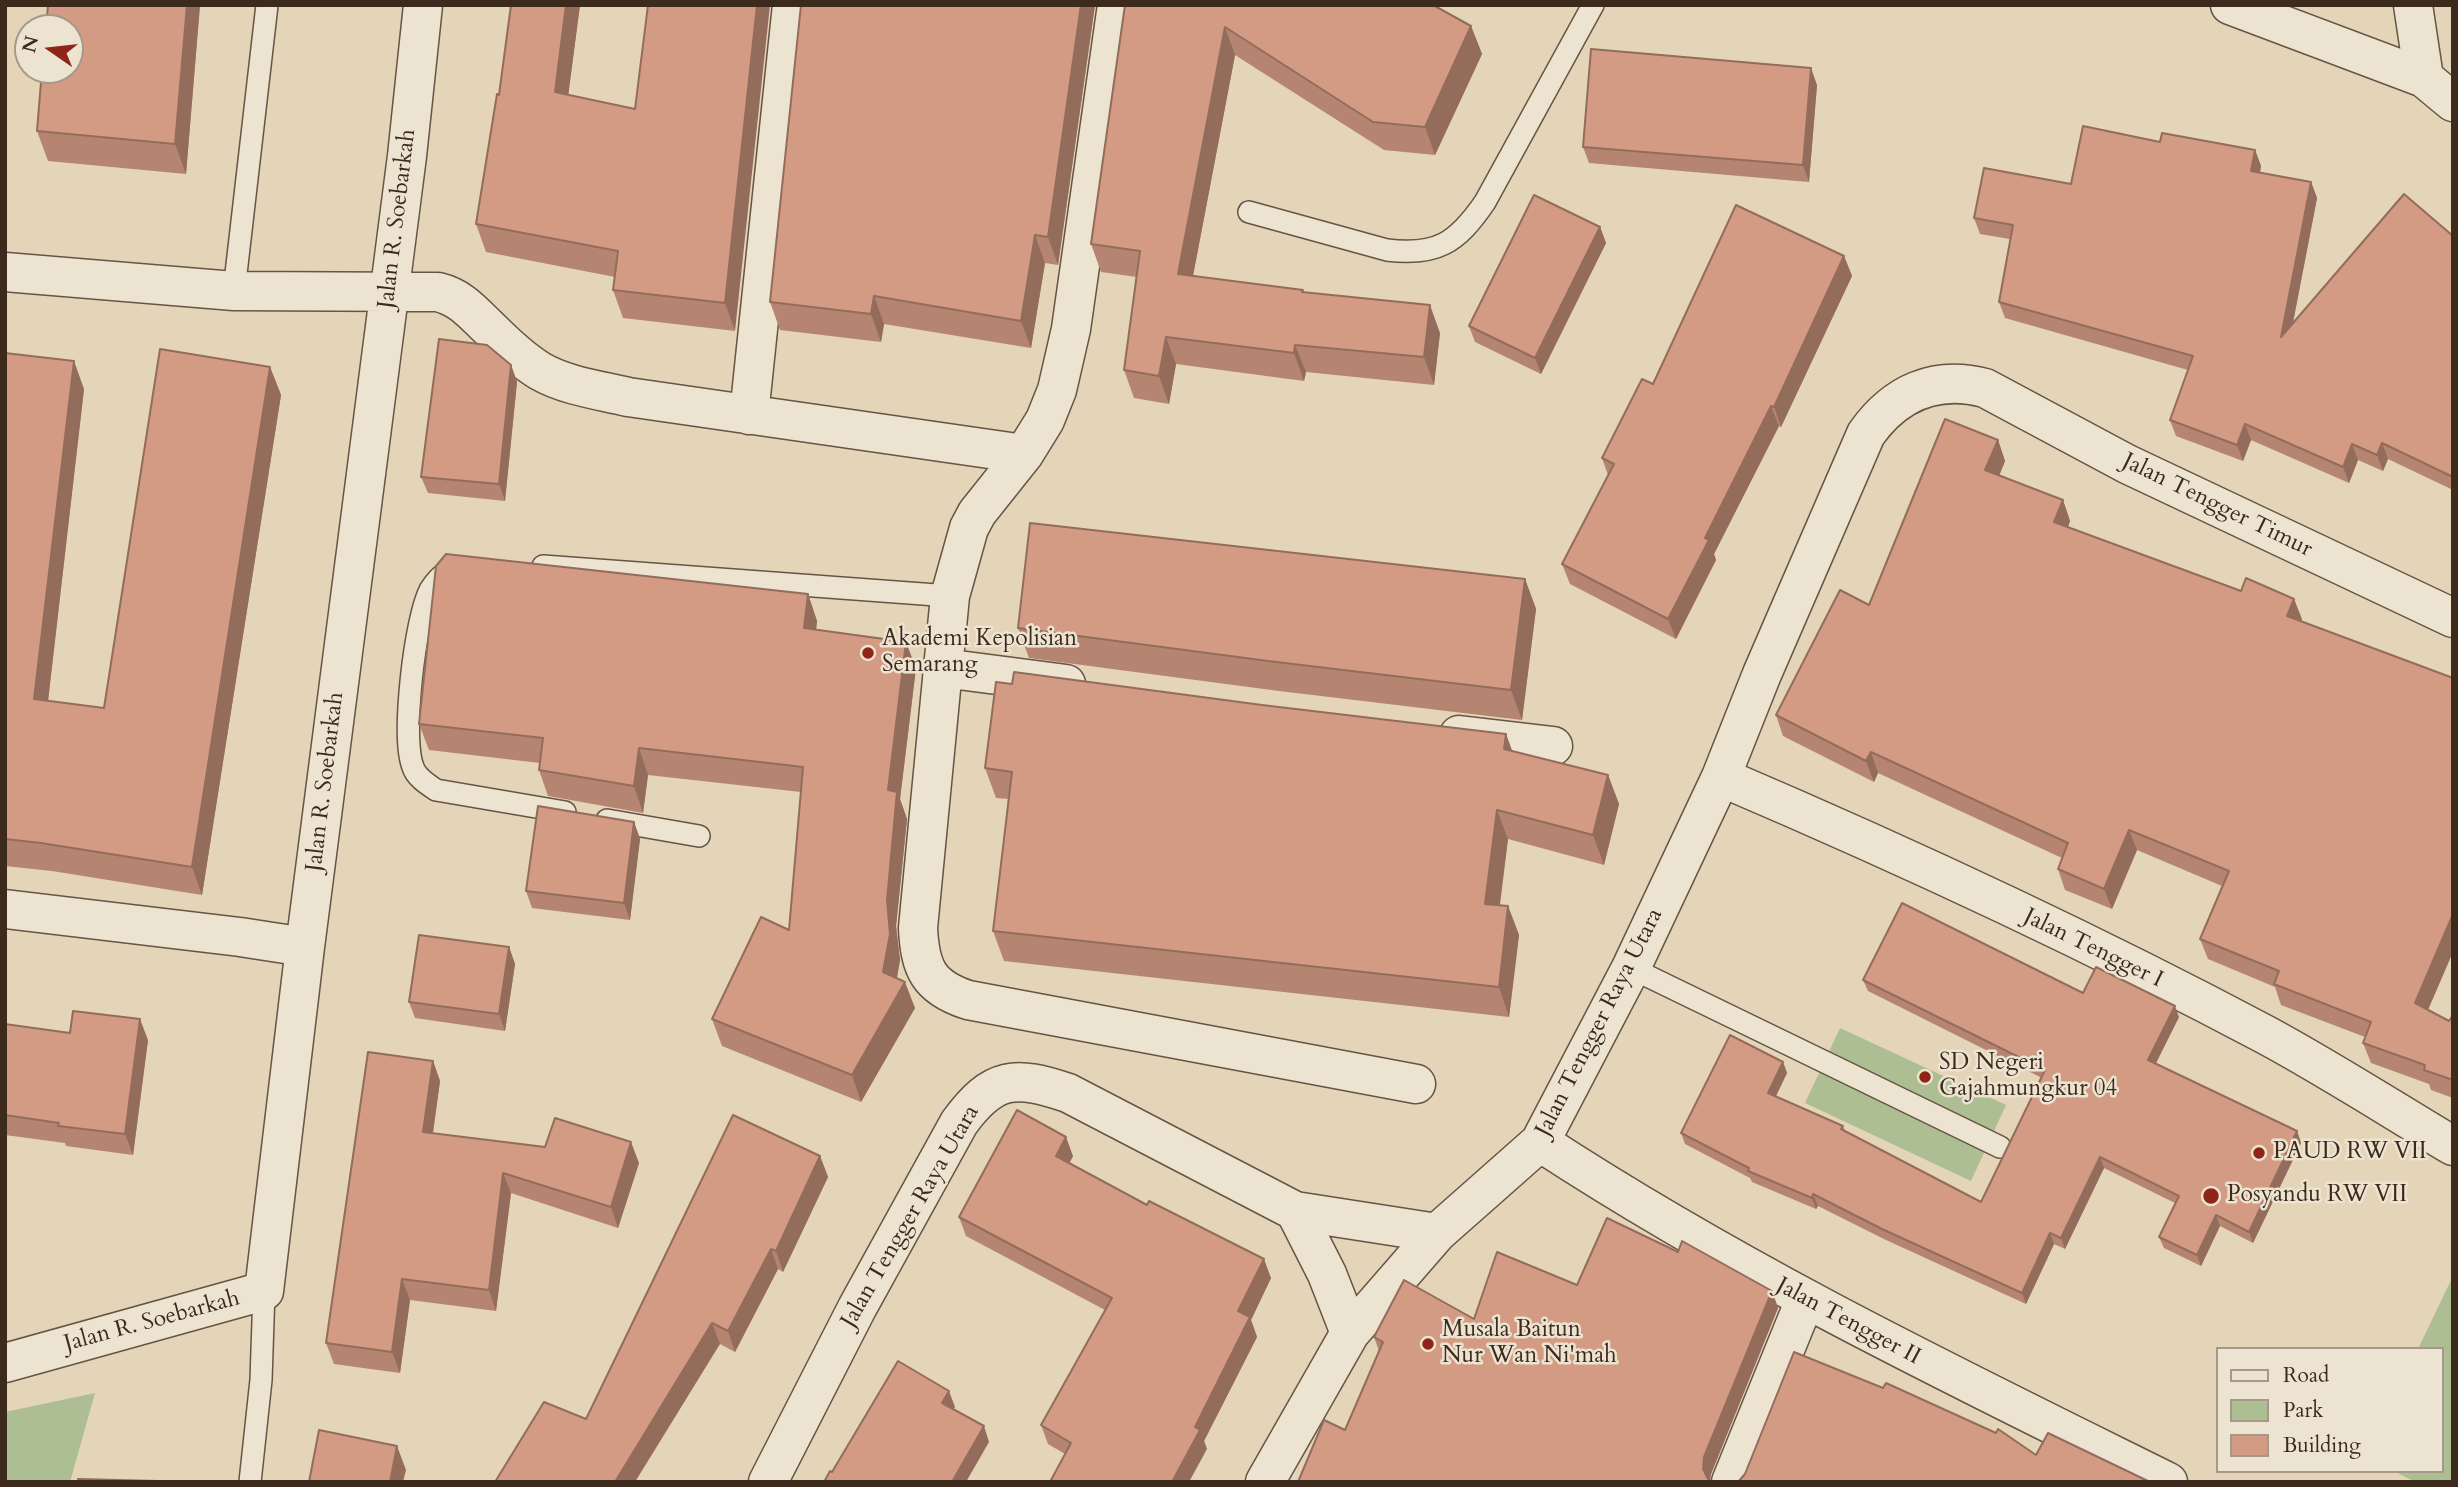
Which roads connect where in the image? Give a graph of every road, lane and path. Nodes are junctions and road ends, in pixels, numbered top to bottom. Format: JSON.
{"nodes":[{"id":1,"x":267,"y":5,"type":"edge"},
{"id":2,"x":423,"y":5,"type":"edge"},
{"id":3,"x":792,"y":5,"type":"edge"},
{"id":4,"x":1117,"y":5,"type":"edge"},
{"id":5,"x":1593,"y":5,"type":"edge"},
{"id":6,"x":2230,"y":5,"type":"edge"},
{"id":7,"x":2413,"y":5,"type":"edge"},
{"id":8,"x":2424,"y":78,"type":"junction"},
{"id":9,"x":2453,"y":102,"type":"edge"},
{"id":10,"x":1249,"y":212,"type":"dead end"},
{"id":11,"x":5,"y":272,"type":"edge"},
{"id":12,"x":234,"y":291,"type":"junction"},
{"id":13,"x":388,"y":292,"type":"junction"},
{"id":14,"x":1985,"y":388,"type":"joint"},
{"id":15,"x":749,"y":415,"type":"junction"},
{"id":16,"x":1024,"y":454,"type":"junction"},
{"id":17,"x":476,"y":561,"type":"edge"},
{"id":18,"x":518,"y":564,"type":"edge"},
{"id":19,"x":950,"y":596,"type":"junction"},
{"id":20,"x":2453,"y":618,"type":"edge"},
{"id":21,"x":943,"y":668,"type":"junction"},
{"id":22,"x":1103,"y":690,"type":"edge"},
{"id":23,"x":1428,"y":731,"type":"edge"},
{"id":24,"x":1553,"y":746,"type":"dead end"},
{"id":25,"x":1721,"y":777,"type":"junction"},
{"id":26,"x":699,"y":836,"type":"dead end"},
{"id":27,"x":5,"y":909,"type":"edge"},
{"id":28,"x":305,"y":947,"type":"junction"},
{"id":29,"x":1631,"y":968,"type":"junction"},
{"id":30,"x":1416,"y":1084,"type":"dead end"},
{"id":31,"x":1540,"y":1142,"type":"junction"},
{"id":32,"x":2453,"y":1146,"type":"edge"},
{"id":33,"x":2000,"y":1147,"type":"dead end"},
{"id":34,"x":1294,"y":1211,"type":"junction"},
{"id":35,"x":1437,"y":1233,"type":"junction"},
{"id":36,"x":264,"y":1292,"type":"junction"},
{"id":37,"x":1805,"y":1300,"type":"junction"},
{"id":38,"x":1350,"y":1333,"type":"junction"},
{"id":39,"x":5,"y":1363,"type":"edge"},
{"id":40,"x":2159,"y":1480,"type":"edge"},
{"id":41,"x":250,"y":1482,"type":"edge"},
{"id":42,"x":768,"y":1482,"type":"edge"},
{"id":43,"x":1265,"y":1482,"type":"edge"},
{"id":44,"x":1731,"y":1482,"type":"edge"}],
"edges":[{"from":1,"to":12,"type":"lane"},
{"from":2,"to":13,"type":"street","name":"Jalan R. Soebarkah"},
{"from":3,"to":15,"type":"street"},
{"from":4,"to":16,"type":"street"},
{"from":5,"to":10,"type":"lane"},
{"from":6,"to":8,"type":"street"},
{"from":7,"to":8,"type":"street"},
{"from":8,"to":9,"type":"street"},
{"from":11,"to":12,"type":"street"},
{"from":12,"to":13,"type":"street"},
{"from":13,"to":15,"type":"street"},
{"from":13,"to":28,"type":"street","name":"Jalan R. Soebarkah"},
{"from":14,"to":20,"type":"street","name":"Jalan Tengger Timur"},
{"from":14,"to":25,"type":"street","name":"Jalan Tengger Raya Utara"},
{"from":15,"to":16,"type":"street"},
{"from":16,"to":19,"type":"street"},
{"from":17,"to":26,"type":"lane"},
{"from":18,"to":19,"type":"lane"},
{"from":19,"to":21,"type":"street"},
{"from":21,"to":22,"type":"street"},
{"from":21,"to":30,"type":"street"},
{"from":23,"to":24,"type":"street"},
{"from":25,"to":29,"type":"street","name":"Jalan Tengger Raya Utara"},
{"from":25,"to":32,"type":"street","name":"Jalan Tengger I"},
{"from":27,"to":28,"type":"street"},
{"from":28,"to":36,"type":"street","name":"Jalan R. Soebarkah"},
{"from":29,"to":31,"type":"street","name":"Jalan Tengger Raya Utara"},
{"from":29,"to":33,"type":"lane"},
{"from":31,"to":35,"type":"street","name":"Jalan Tengger Raya Utara"},
{"from":31,"to":37,"type":"street","name":"Jalan Tengger II"},
{"from":34,"to":35,"type":"street","name":"Jalan Tengger Raya Utara"},
{"from":34,"to":38,"type":"street"},
{"from":34,"to":42,"type":"street","name":"Jalan Tengger Raya Utara"},
{"from":35,"to":38,"type":"street"},
{"from":36,"to":39,"type":"street","name":"Jalan R. Soebarkah"},
{"from":36,"to":41,"type":"lane"},
{"from":37,"to":40,"type":"street","name":"Jalan Tengger II"},
{"from":37,"to":44,"type":"street"},
{"from":38,"to":43,"type":"street"}]}
